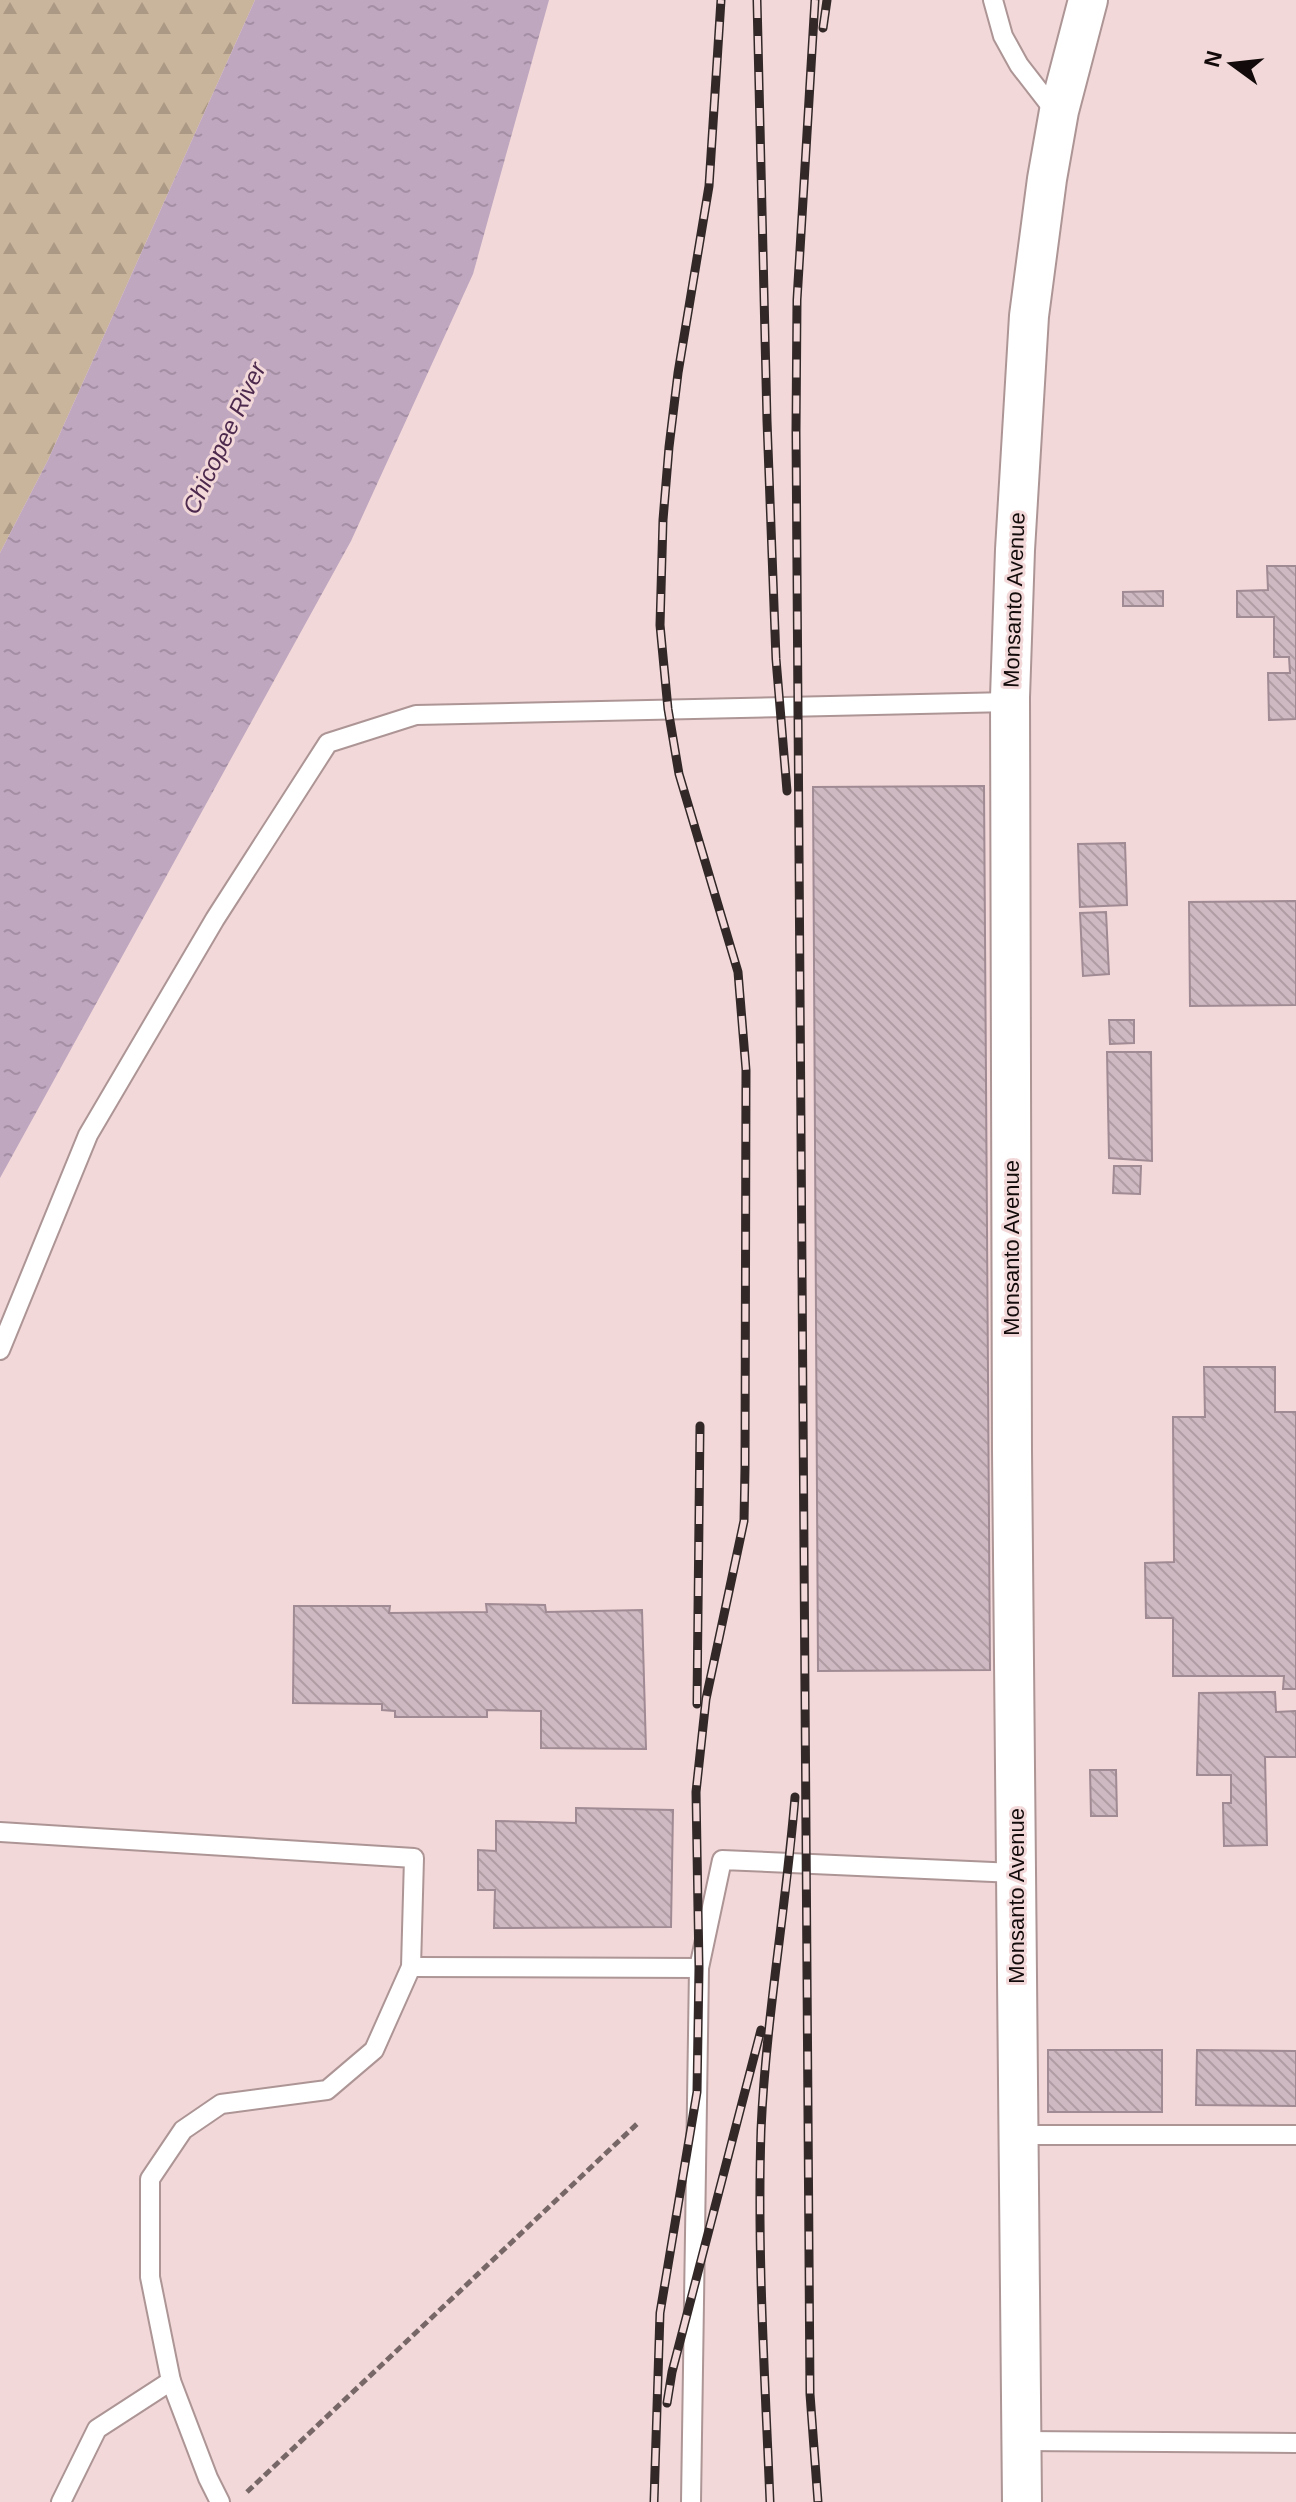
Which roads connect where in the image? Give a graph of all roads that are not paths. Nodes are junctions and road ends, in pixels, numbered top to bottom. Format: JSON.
{"nodes":[{"id":1,"x":993,"y":0,"type":"edge"},
{"id":2,"x":1088,"y":0,"type":"edge"},
{"id":3,"x":1059,"y":116,"type":"junction"},
{"id":4,"x":1010,"y":702,"type":"junction"},
{"id":5,"x":0,"y":1350,"type":"edge"},
{"id":6,"x":0,"y":1832,"type":"edge"},
{"id":7,"x":1015,"y":1873,"type":"junction"},
{"id":8,"x":411,"y":1967,"type":"junction"},
{"id":9,"x":699,"y":1968,"type":"junction"},
{"id":10,"x":1018,"y":2135,"type":"junction"},
{"id":11,"x":1296,"y":2135,"type":"edge"},
{"id":12,"x":171,"y":2381,"type":"junction"},
{"id":13,"x":1021,"y":2441,"type":"junction"},
{"id":14,"x":1296,"y":2443,"type":"edge"},
{"id":15,"x":61,"y":2502,"type":"edge"},
{"id":16,"x":220,"y":2502,"type":"edge"},
{"id":17,"x":691,"y":2502,"type":"edge"},
{"id":18,"x":1022,"y":2502,"type":"edge"}],
"edges":[{"from":1,"to":3,"type":"lane"},
{"from":2,"to":3,"type":"street","name":"Monsanto Avenue"},
{"from":3,"to":4,"type":"street","name":"Monsanto Avenue"},
{"from":4,"to":5,"type":"lane"},
{"from":4,"to":7,"type":"street","name":"Monsanto Avenue"},
{"from":6,"to":8,"type":"lane"},
{"from":7,"to":9,"type":"lane"},
{"from":7,"to":10,"type":"street","name":"Monsanto Avenue"},
{"from":8,"to":9,"type":"lane"},
{"from":8,"to":12,"type":"lane"},
{"from":9,"to":17,"type":"lane"},
{"from":10,"to":11,"type":"lane"},
{"from":10,"to":13,"type":"street","name":"Monsanto Avenue"},
{"from":12,"to":15,"type":"lane"},
{"from":12,"to":16,"type":"lane"},
{"from":13,"to":14,"type":"lane"},
{"from":13,"to":18,"type":"street","name":"Monsanto Avenue"}]}
